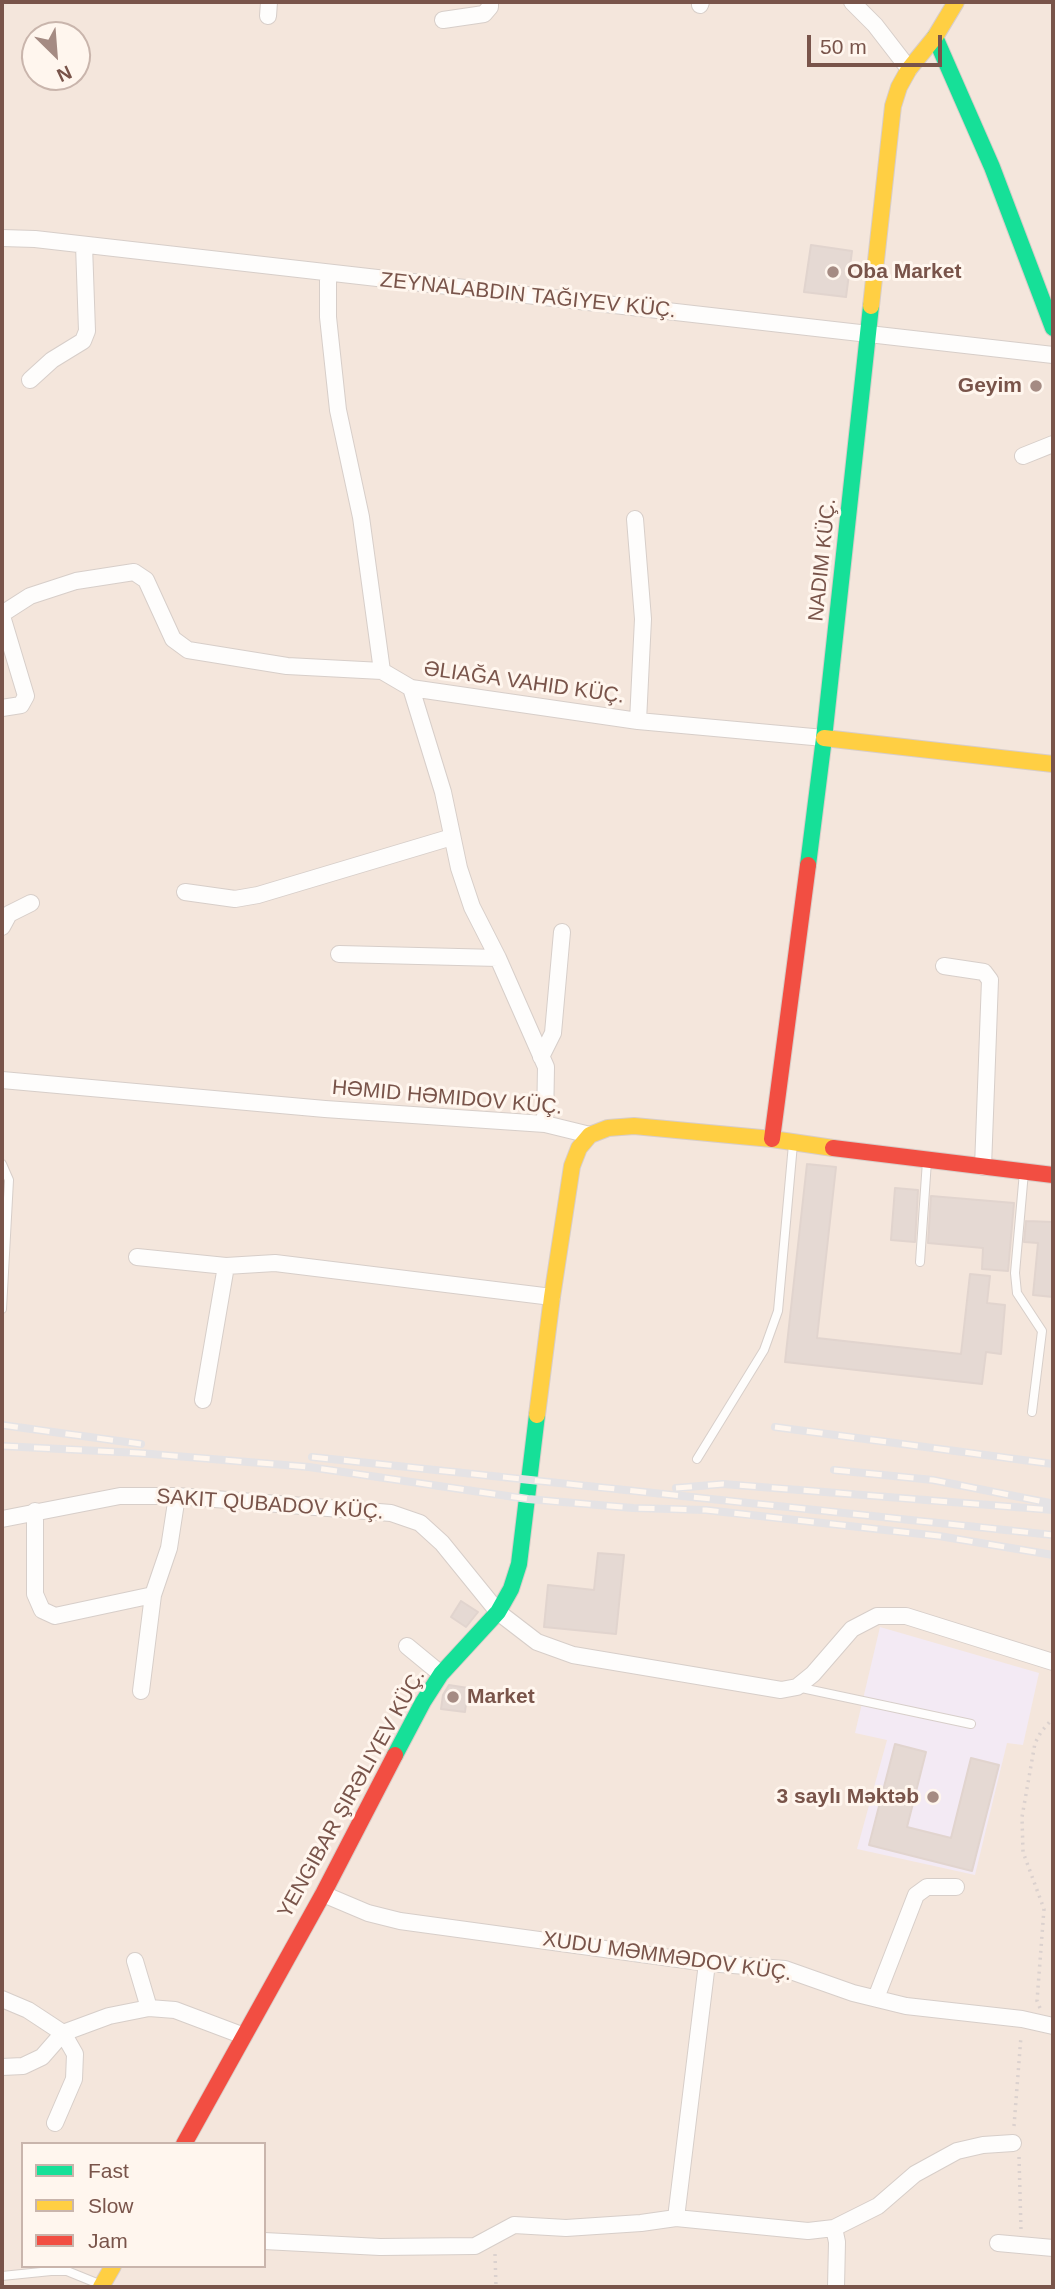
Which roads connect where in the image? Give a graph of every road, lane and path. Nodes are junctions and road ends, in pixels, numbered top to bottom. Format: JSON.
{"nodes":[{"id":1,"x":490,"y":2,"type":"edge"},
{"id":2,"x":852,"y":2,"type":"edge"},
{"id":3,"x":956,"y":2,"type":"edge"},
{"id":4,"x":443,"y":20,"type":"dead end"},
{"id":5,"x":935,"y":37,"type":"junction"},
{"id":6,"x":909,"y":69,"type":"junction"},
{"id":7,"x":2,"y":239,"type":"edge"},
{"id":8,"x":84,"y":245,"type":"junction"},
{"id":9,"x":327,"y":274,"type":"junction"},
{"id":10,"x":1053,"y":328,"type":"edge"},
{"id":11,"x":869,"y":333,"type":"junction"},
{"id":12,"x":1053,"y":355,"type":"edge"},
{"id":13,"x":30,"y":380,"type":"dead end"},
{"id":14,"x":1053,"y":444,"type":"edge"},
{"id":15,"x":1023,"y":456,"type":"dead end"},
{"id":16,"x":635,"y":519,"type":"dead end"},
{"id":17,"x":2,"y":615,"type":"edge"},
{"id":18,"x":382,"y":671,"type":"junction"},
{"id":19,"x":411,"y":688,"type":"junction"},
{"id":20,"x":2,"y":708,"type":"edge"},
{"id":21,"x":638,"y":720,"type":"junction"},
{"id":22,"x":824,"y":738,"type":"junction"},
{"id":23,"x":1053,"y":764,"type":"edge"},
{"id":24,"x":452,"y":837,"type":"junction"},
{"id":25,"x":185,"y":892,"type":"dead end"},
{"id":26,"x":31,"y":903,"type":"dead end"},
{"id":27,"x":2,"y":927,"type":"edge"},
{"id":28,"x":562,"y":932,"type":"dead end"},
{"id":29,"x":339,"y":954,"type":"dead end"},
{"id":30,"x":498,"y":958,"type":"junction"},
{"id":31,"x":944,"y":966,"type":"dead end"},
{"id":32,"x":541,"y":1057,"type":"junction"},
{"id":33,"x":2,"y":1080,"type":"edge"},
{"id":34,"x":545,"y":1124,"type":"junction"},
{"id":35,"x":590,"y":1135,"type":"junction"},
{"id":36,"x":772,"y":1139,"type":"junction"},
{"id":37,"x":793,"y":1142,"type":"junction"},
{"id":38,"x":927,"y":1161,"type":"junction"},
{"id":39,"x":2,"y":1164,"type":"edge"},
{"id":40,"x":983,"y":1167,"type":"junction"},
{"id":41,"x":1024,"y":1172,"type":"junction"},
{"id":42,"x":1053,"y":1175,"type":"edge"},
{"id":43,"x":137,"y":1257,"type":"dead end"},
{"id":44,"x":920,"y":1262,"type":"dead end"},
{"id":45,"x":226,"y":1266,"type":"junction"},
{"id":46,"x":552,"y":1297,"type":"junction"},
{"id":47,"x":2,"y":1309,"type":"edge"},
{"id":48,"x":202,"y":1400,"type":"dead end"},
{"id":49,"x":1032,"y":1412,"type":"dead end"},
{"id":50,"x":697,"y":1459,"type":"dead end"},
{"id":51,"x":177,"y":1496,"type":"junction"},
{"id":52,"x":35,"y":1511,"type":"junction"},
{"id":53,"x":2,"y":1519,"type":"edge"},
{"id":54,"x":153,"y":1595,"type":"junction"},
{"id":55,"x":498,"y":1612,"type":"junction"},
{"id":56,"x":407,"y":1646,"type":"dead end"},
{"id":57,"x":1053,"y":1662,"type":"edge"},
{"id":58,"x":441,"y":1674,"type":"junction"},
{"id":59,"x":797,"y":1687,"type":"junction"},
{"id":60,"x":141,"y":1691,"type":"dead end"},
{"id":61,"x":1053,"y":1718,"type":"edge"},
{"id":62,"x":971,"y":1724,"type":"dead end"},
{"id":63,"x":956,"y":1887,"type":"dead end"},
{"id":64,"x":323,"y":1894,"type":"junction"},
{"id":65,"x":135,"y":1961,"type":"dead end"},
{"id":66,"x":707,"y":1963,"type":"junction"},
{"id":67,"x":876,"y":1998,"type":"junction"},
{"id":68,"x":2,"y":1999,"type":"edge"},
{"id":69,"x":149,"y":2008,"type":"junction"},
{"id":70,"x":1052,"y":2018,"type":"edge"},
{"id":71,"x":63,"y":2033,"type":"junction"},
{"id":72,"x":244,"y":2036,"type":"junction"},
{"id":73,"x":2,"y":2067,"type":"edge"},
{"id":74,"x":55,"y":2123,"type":"dead end"},
{"id":75,"x":185,"y":2142,"type":"edge"},
{"id":76,"x":1013,"y":2143,"type":"dead end"},
{"id":77,"x":676,"y":2218,"type":"junction"},
{"id":78,"x":834,"y":2228,"type":"junction"},
{"id":79,"x":488,"y":2240,"type":"junction"},
{"id":80,"x":266,"y":2241,"type":"edge"},
{"id":81,"x":998,"y":2243,"type":"dead end"},
{"id":82,"x":1053,"y":2248,"type":"edge"},
{"id":83,"x":112,"y":2268,"type":"edge"},
{"id":84,"x":2,"y":2276,"type":"edge"},
{"id":85,"x":102,"y":2286,"type":"edge"},
{"id":86,"x":496,"y":2287,"type":"edge"},
{"id":87,"x":836,"y":2287,"type":"edge"}],
"edges":[{"from":1,"to":4,"type":"street"},
{"from":2,"to":6,"type":"street"},
{"from":3,"to":5,"type":"street","name":"NADIM KÜÇ."},
{"from":5,"to":6,"type":"street","name":"NADIM KÜÇ."},
{"from":5,"to":10,"type":"street"},
{"from":6,"to":11,"type":"street","name":"NADIM KÜÇ."},
{"from":7,"to":8,"type":"street"},
{"from":8,"to":9,"type":"street"},
{"from":8,"to":13,"type":"street"},
{"from":9,"to":11,"type":"street"},
{"from":9,"to":18,"type":"street"},
{"from":11,"to":12,"type":"street"},
{"from":11,"to":22,"type":"street","name":"NADIM KÜÇ."},
{"from":14,"to":15,"type":"street"},
{"from":16,"to":21,"type":"street"},
{"from":17,"to":18,"type":"street","name":"ƏLIAĞA VAHID KÜÇ."},
{"from":17,"to":20,"type":"street"},
{"from":18,"to":19,"type":"street","name":"ƏLIAĞA VAHID KÜÇ."},
{"from":19,"to":21,"type":"street","name":"ƏLIAĞA VAHID KÜÇ."},
{"from":19,"to":24,"type":"street"},
{"from":21,"to":22,"type":"street","name":"ƏLIAĞA VAHID KÜÇ."},
{"from":22,"to":23,"type":"street","name":"ƏLIAĞA VAHID KÜÇ."},
{"from":22,"to":36,"type":"street","name":"NADIM KÜÇ."},
{"from":24,"to":25,"type":"street"},
{"from":24,"to":30,"type":"street"},
{"from":26,"to":27,"type":"street"},
{"from":28,"to":32,"type":"street"},
{"from":29,"to":30,"type":"street"},
{"from":30,"to":32,"type":"street"},
{"from":31,"to":40,"type":"street"},
{"from":32,"to":34,"type":"street"},
{"from":33,"to":34,"type":"street","name":"HƏMID HƏMIDOV KÜÇ."},
{"from":34,"to":35,"type":"street","name":"HƏMID HƏMIDOV KÜÇ."},
{"from":35,"to":36,"type":"street","name":"HƏMID HƏMIDOV KÜÇ."},
{"from":35,"to":46,"type":"street","name":"YENGIBAR ŞIRƏLIYEV KÜÇ."},
{"from":36,"to":37,"type":"street","name":"HƏMID HƏMIDOV KÜÇ."},
{"from":37,"to":38,"type":"street","name":"HƏMID HƏMIDOV KÜÇ."},
{"from":37,"to":50,"type":"lane"},
{"from":38,"to":40,"type":"street","name":"HƏMID HƏMIDOV KÜÇ."},
{"from":38,"to":44,"type":"lane"},
{"from":39,"to":47,"type":"lane"},
{"from":40,"to":41,"type":"street","name":"HƏMID HƏMIDOV KÜÇ."},
{"from":41,"to":42,"type":"street","name":"HƏMID HƏMIDOV KÜÇ."},
{"from":41,"to":49,"type":"lane"},
{"from":43,"to":45,"type":"street"},
{"from":45,"to":46,"type":"street"},
{"from":45,"to":48,"type":"street"},
{"from":46,"to":55,"type":"street","name":"YENGIBAR ŞIRƏLIYEV KÜÇ."},
{"from":51,"to":52,"type":"street","name":"SAKIT QUBADOV KÜÇ."},
{"from":51,"to":54,"type":"street"},
{"from":51,"to":55,"type":"street","name":"SAKIT QUBADOV KÜÇ."},
{"from":52,"to":53,"type":"street","name":"SAKIT QUBADOV KÜÇ."},
{"from":52,"to":54,"type":"street"},
{"from":54,"to":60,"type":"street"},
{"from":55,"to":58,"type":"street","name":"YENGIBAR ŞIRƏLIYEV KÜÇ."},
{"from":55,"to":59,"type":"street","name":"SAKIT QUBADOV KÜÇ."},
{"from":56,"to":58,"type":"street"},
{"from":57,"to":59,"type":"street"},
{"from":58,"to":64,"type":"street","name":"YENGIBAR ŞIRƏLIYEV KÜÇ."},
{"from":59,"to":62,"type":"lane"},
{"from":61,"to":70,"type":"path"},
{"from":63,"to":67,"type":"street"},
{"from":64,"to":66,"type":"street","name":"XUDU MƏMMƏDOV KÜÇ."},
{"from":64,"to":72,"type":"street","name":"YENGIBAR ŞIRƏLIYEV KÜÇ."},
{"from":65,"to":69,"type":"street"},
{"from":66,"to":67,"type":"street","name":"XUDU MƏMMƏDOV KÜÇ."},
{"from":66,"to":77,"type":"street"},
{"from":67,"to":70,"type":"street","name":"XUDU MƏMMƏDOV KÜÇ."},
{"from":68,"to":71,"type":"street"},
{"from":69,"to":71,"type":"street"},
{"from":69,"to":72,"type":"street"},
{"from":71,"to":73,"type":"street"},
{"from":71,"to":74,"type":"street"},
{"from":72,"to":75,"type":"street","name":"YENGIBAR ŞIRƏLIYEV KÜÇ."},
{"from":76,"to":78,"type":"street"},
{"from":77,"to":78,"type":"street"},
{"from":77,"to":79,"type":"street"},
{"from":78,"to":87,"type":"street"},
{"from":79,"to":80,"type":"street"},
{"from":79,"to":86,"type":"path"},
{"from":81,"to":82,"type":"street"},
{"from":83,"to":85,"type":"street"},
{"from":84,"to":85,"type":"lane"}]}
